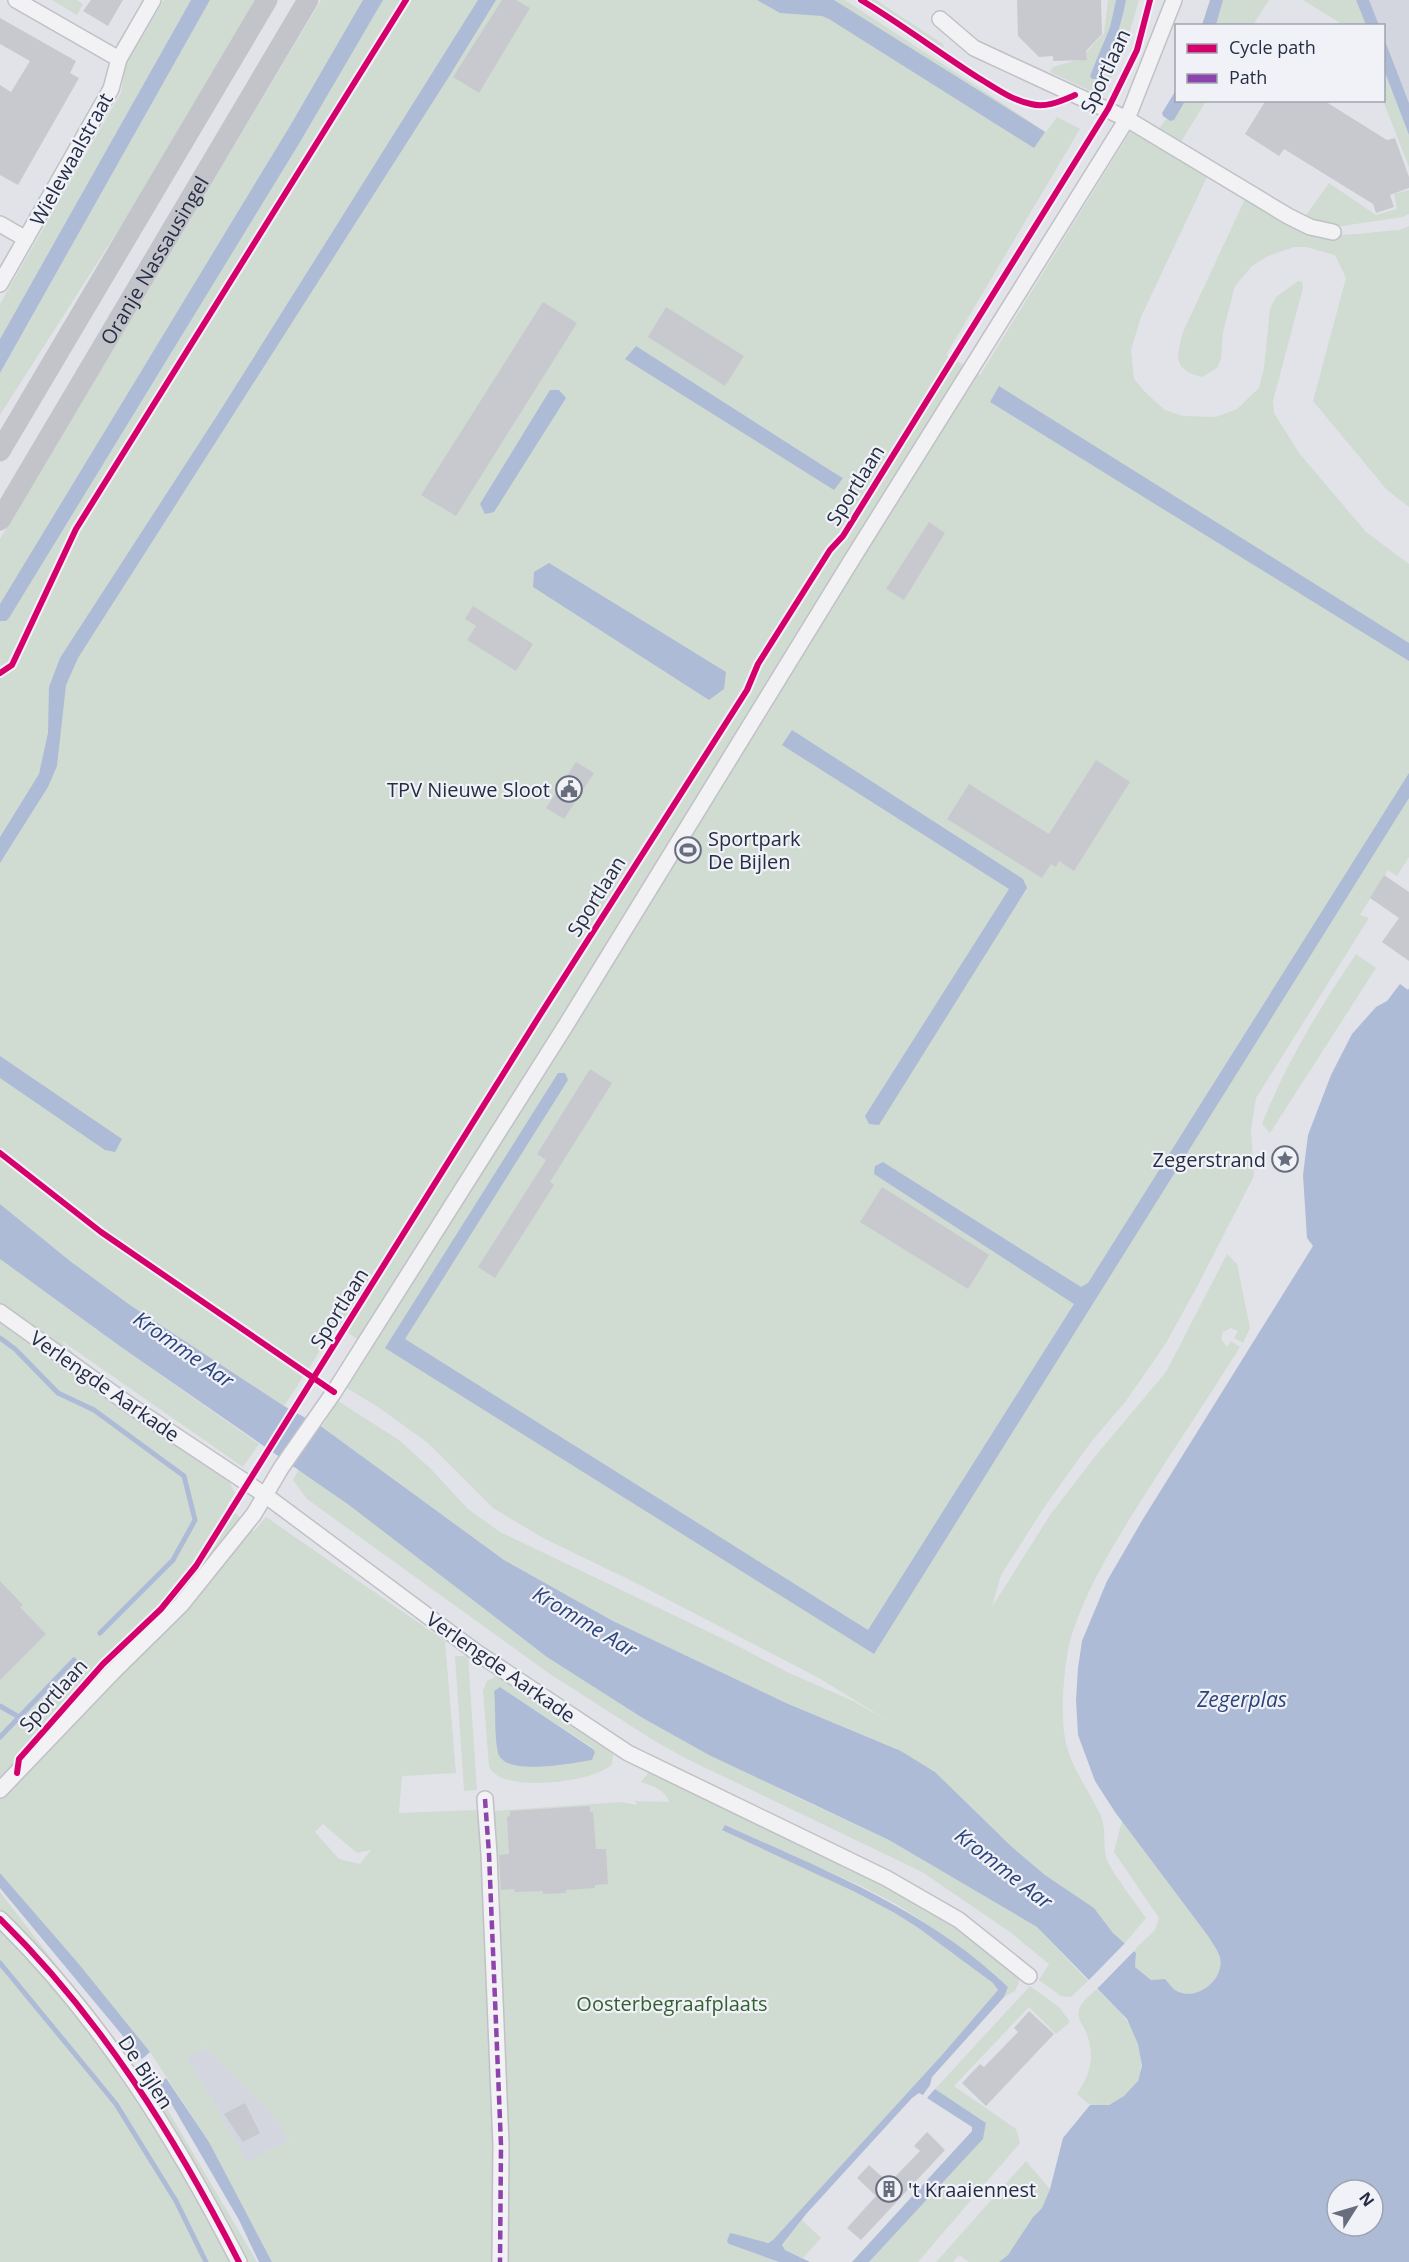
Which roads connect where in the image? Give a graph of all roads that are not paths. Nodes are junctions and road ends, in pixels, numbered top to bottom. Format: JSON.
{"nodes":[{"id":1,"x":153,"y":0,"type":"edge"},
{"id":2,"x":267,"y":0,"type":"edge"},
{"id":3,"x":308,"y":0,"type":"edge"},
{"id":4,"x":1174,"y":0,"type":"edge"},
{"id":5,"x":23,"y":2,"type":"edge"},
{"id":6,"x":940,"y":19,"type":"dead end"},
{"id":7,"x":119,"y":58,"type":"junction"},
{"id":8,"x":1127,"y":119,"type":"junction"},
{"id":9,"x":0,"y":224,"type":"edge"},
{"id":10,"x":1333,"y":232,"type":"dead end"},
{"id":11,"x":26,"y":238,"type":"junction"},
{"id":12,"x":0,"y":284,"type":"edge"},
{"id":13,"x":0,"y":451,"type":"edge"},
{"id":14,"x":0,"y":520,"type":"edge"},
{"id":15,"x":0,"y":1312,"type":"edge"},
{"id":16,"x":265,"y":1495,"type":"junction"},
{"id":17,"x":0,"y":1790,"type":"edge"},
{"id":18,"x":485,"y":1799,"type":"dead end"},
{"id":19,"x":0,"y":1918,"type":"edge"},
{"id":20,"x":1029,"y":1976,"type":"dead end"},
{"id":21,"x":239,"y":2262,"type":"edge"},
{"id":22,"x":500,"y":2262,"type":"edge"}],
"edges":[{"from":1,"to":7,"type":"street","name":"Wielewaalstraat"},
{"from":2,"to":13,"type":"main road","name":"Oranje Nassausingel"},
{"from":3,"to":14,"type":"main road","name":"Oranje Nassausingel"},
{"from":4,"to":8,"type":"street","name":"Sportlaan"},
{"from":5,"to":7,"type":"street"},
{"from":6,"to":8,"type":"street","name":"Sportlaan"},
{"from":7,"to":11,"type":"street","name":"Wielewaalstraat"},
{"from":8,"to":10,"type":"street","name":"Sportlaan"},
{"from":8,"to":16,"type":"street","name":"Sportlaan"},
{"from":9,"to":11,"type":"street"},
{"from":11,"to":12,"type":"street","name":"Wielewaalstraat"},
{"from":15,"to":16,"type":"street","name":"Verlengde Aarkade"},
{"from":16,"to":17,"type":"street","name":"Sportlaan"},
{"from":16,"to":20,"type":"street","name":"Verlengde Aarkade"},
{"from":18,"to":22,"type":"street"},
{"from":19,"to":21,"type":"street","name":"De Bijlen"}]}
